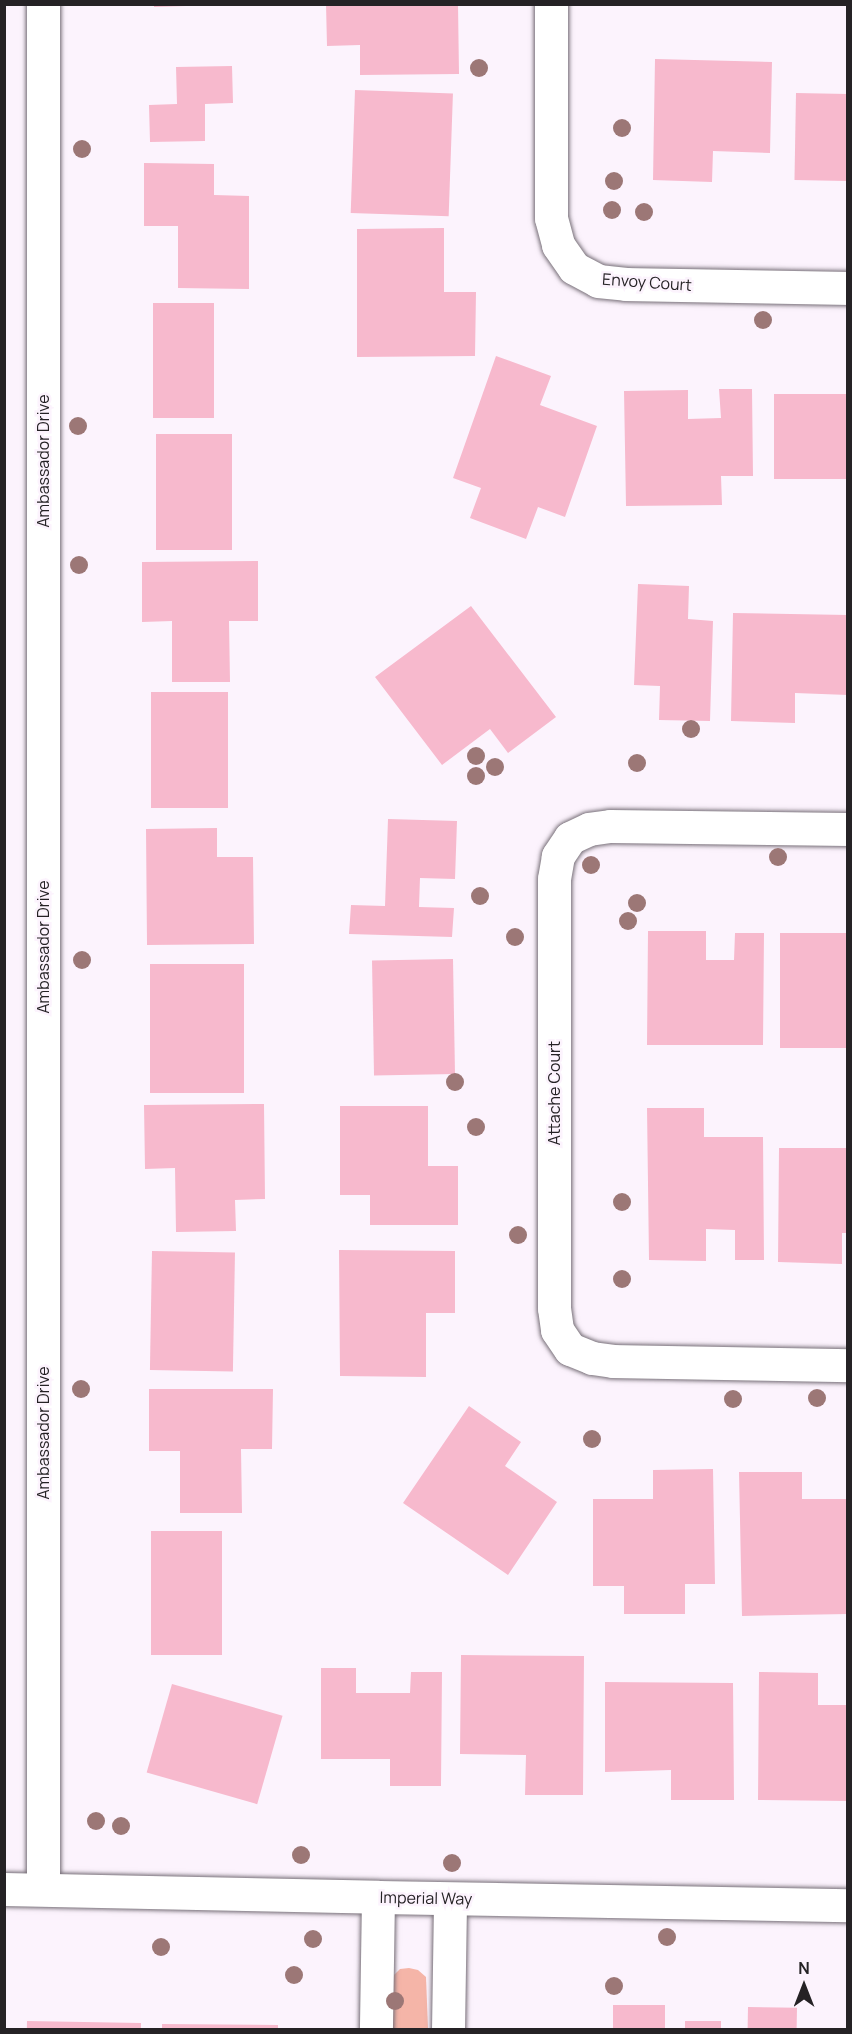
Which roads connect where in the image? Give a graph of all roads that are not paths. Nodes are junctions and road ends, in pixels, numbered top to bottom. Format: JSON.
{"nodes":[{"id":1,"x":43,"y":4,"type":"edge"},
{"id":2,"x":551,"y":4,"type":"edge"},
{"id":3,"x":848,"y":288,"type":"edge"},
{"id":4,"x":848,"y":829,"type":"edge"},
{"id":5,"x":848,"y":1365,"type":"edge"},
{"id":6,"x":4,"y":1889,"type":"edge"},
{"id":7,"x":44,"y":1889,"type":"junction"},
{"id":8,"x":378,"y":1897,"type":"junction"},
{"id":9,"x":450,"y":1899,"type":"junction"},
{"id":10,"x":848,"y":1905,"type":"edge"},
{"id":11,"x":376,"y":2030,"type":"edge"},
{"id":12,"x":448,"y":2030,"type":"edge"}],
"edges":[{"from":1,"to":7,"type":"street","name":"Ambassador Drive"},
{"from":2,"to":3,"type":"street","name":"Envoy Court"},
{"from":4,"to":5,"type":"street","name":"Attache Court"},
{"from":6,"to":7,"type":"street","name":"Imperial Way"},
{"from":7,"to":8,"type":"street","name":"Imperial Way"},
{"from":8,"to":9,"type":"street","name":"Imperial Way"},
{"from":8,"to":11,"type":"street"},
{"from":9,"to":10,"type":"street","name":"Imperial Way"},
{"from":9,"to":12,"type":"street"}]}
